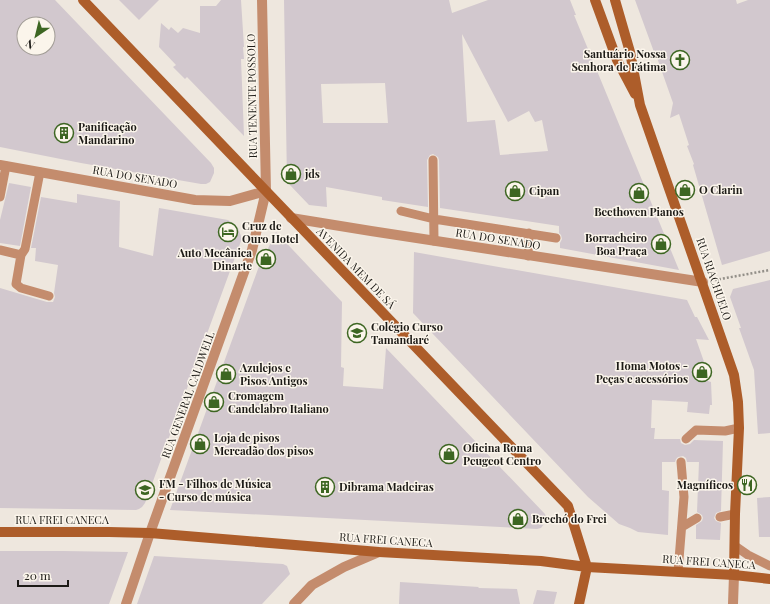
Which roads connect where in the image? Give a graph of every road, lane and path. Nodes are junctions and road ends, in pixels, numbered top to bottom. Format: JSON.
{"nodes":[{"id":1,"x":83,"y":0,"type":"edge"},
{"id":2,"x":262,"y":0,"type":"edge"},
{"id":3,"x":595,"y":0,"type":"edge"},
{"id":4,"x":615,"y":0,"type":"edge"},
{"id":5,"x":640,"y":105,"type":"junction"},
{"id":6,"x":433,"y":160,"type":"dead end"},
{"id":7,"x":3,"y":166,"type":"edge"},
{"id":8,"x":40,"y":172,"type":"junction"},
{"id":9,"x":266,"y":191,"type":"junction"},
{"id":10,"x":0,"y":197,"type":"edge"},
{"id":11,"x":401,"y":211,"type":"dead end"},
{"id":12,"x":291,"y":218,"type":"junction"},
{"id":13,"x":434,"y":219,"type":"junction"},
{"id":14,"x":529,"y":234,"type":"junction"},
{"id":15,"x":556,"y":238,"type":"dead end"},
{"id":16,"x":434,"y":241,"type":"junction"},
{"id":17,"x":0,"y":250,"type":"edge"},
{"id":18,"x":21,"y":255,"type":"junction"},
{"id":19,"x":528,"y":256,"type":"junction"},
{"id":20,"x":770,"y":270,"type":"edge"},
{"id":21,"x":703,"y":282,"type":"junction"},
{"id":22,"x":49,"y":296,"type":"dead end"},
{"id":23,"x":739,"y":428,"type":"junction"},
{"id":24,"x":686,"y":440,"type":"dead end"},
{"id":25,"x":681,"y":462,"type":"dead end"},
{"id":26,"x":735,"y":514,"type":"junction"},
{"id":27,"x":720,"y":517,"type":"dead end"},
{"id":28,"x":697,"y":518,"type":"dead end"},
{"id":29,"x":682,"y":527,"type":"junction"},
{"id":30,"x":0,"y":532,"type":"edge"},
{"id":31,"x":150,"y":533,"type":"junction"},
{"id":32,"x":735,"y":546,"type":"junction"},
{"id":33,"x":379,"y":552,"type":"junction"},
{"id":34,"x":770,"y":566,"type":"edge"},
{"id":35,"x":587,"y":567,"type":"junction"},
{"id":36,"x":678,"y":572,"type":"junction"},
{"id":37,"x":734,"y":575,"type":"junction"},
{"id":38,"x":770,"y":579,"type":"edge"},
{"id":39,"x":297,"y":603,"type":"edge"},
{"id":40,"x":126,"y":604,"type":"edge"},
{"id":41,"x":579,"y":604,"type":"edge"},
{"id":42,"x":733,"y":604,"type":"edge"}],
"edges":[{"from":1,"to":9,"type":"main road","name":"AVENIDA MEM DE SÁ"},
{"from":2,"to":9,"type":"street","name":"RUA TENENTE POSSOLO"},
{"from":3,"to":5,"type":"main road"},
{"from":4,"to":5,"type":"main road","name":"RUA RIACHUELO"},
{"from":5,"to":21,"type":"main road","name":"RUA RIACHUELO"},
{"from":6,"to":13,"type":"lane"},
{"from":7,"to":8,"type":"street","name":"RUA DO SENADO"},
{"from":7,"to":10,"type":"lane"},
{"from":8,"to":9,"type":"street","name":"RUA DO SENADO"},
{"from":8,"to":18,"type":"lane"},
{"from":9,"to":12,"type":"main road","name":"AVENIDA MEM DE SÁ"},
{"from":9,"to":31,"type":"street","name":"RUA GENERAL CALDWELL"},
{"from":11,"to":13,"type":"lane"},
{"from":12,"to":16,"type":"street","name":"RUA DO SENADO"},
{"from":12,"to":35,"type":"main road","name":"AVENIDA MEM DE SÁ"},
{"from":13,"to":14,"type":"lane"},
{"from":13,"to":16,"type":"lane"},
{"from":14,"to":15,"type":"lane"},
{"from":14,"to":19,"type":"lane"},
{"from":16,"to":19,"type":"street","name":"RUA DO SENADO"},
{"from":17,"to":18,"type":"lane"},
{"from":18,"to":22,"type":"lane"},
{"from":19,"to":21,"type":"street","name":"RUA DO SENADO"},
{"from":20,"to":21,"type":"path"},
{"from":21,"to":23,"type":"main road","name":"RUA RIACHUELO"},
{"from":23,"to":24,"type":"lane"},
{"from":23,"to":26,"type":"main road","name":"RUA RIACHUELO"},
{"from":25,"to":29,"type":"lane"},
{"from":26,"to":27,"type":"lane"},
{"from":26,"to":32,"type":"main road","name":"RUA RIACHUELO"},
{"from":28,"to":29,"type":"lane"},
{"from":29,"to":36,"type":"lane"},
{"from":30,"to":31,"type":"main road","name":"RUA FREI CANECA"},
{"from":31,"to":33,"type":"main road","name":"RUA FREI CANECA"},
{"from":31,"to":40,"type":"street","name":"RUA GENERAL CALDWELL"},
{"from":32,"to":34,"type":"lane"},
{"from":32,"to":37,"type":"main road","name":"RUA RIACHUELO"},
{"from":33,"to":35,"type":"main road","name":"RUA FREI CANECA"},
{"from":33,"to":39,"type":"street"},
{"from":35,"to":36,"type":"main road","name":"RUA FREI CANECA"},
{"from":35,"to":41,"type":"main road"},
{"from":36,"to":37,"type":"main road","name":"RUA FREI CANECA"},
{"from":37,"to":38,"type":"main road","name":"RUA FREI CANECA"},
{"from":37,"to":42,"type":"street"}]}
